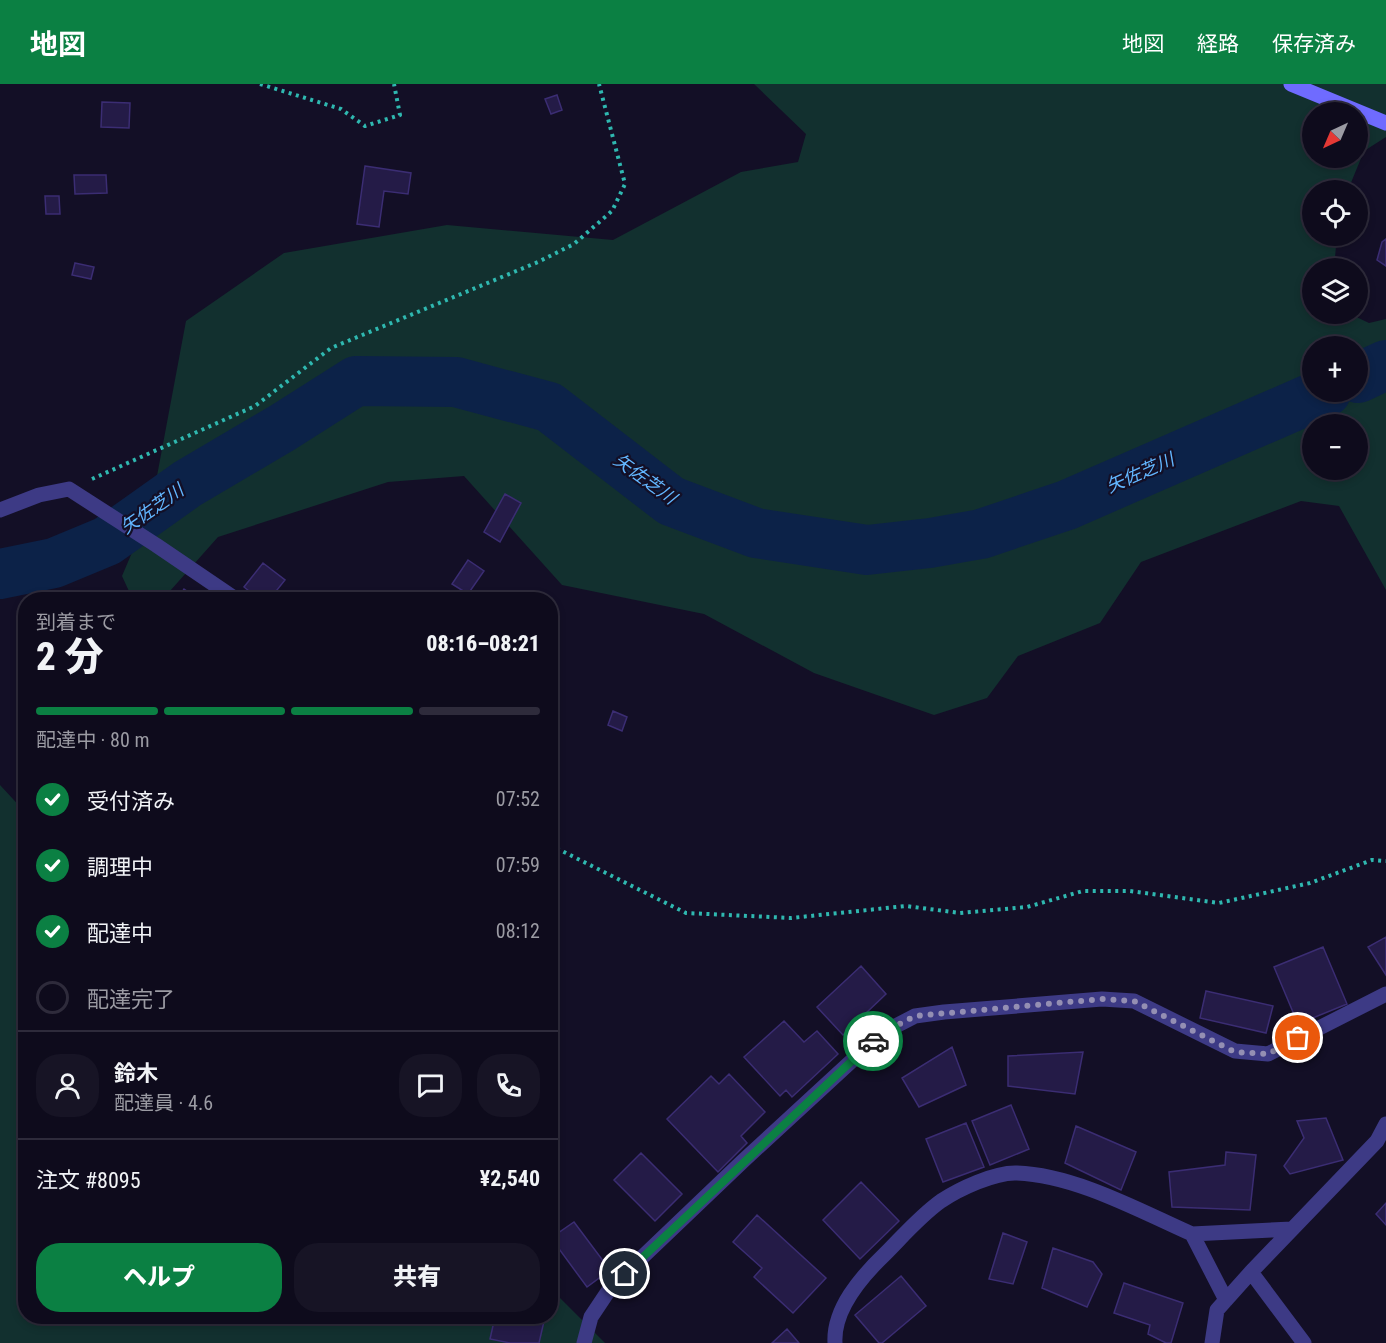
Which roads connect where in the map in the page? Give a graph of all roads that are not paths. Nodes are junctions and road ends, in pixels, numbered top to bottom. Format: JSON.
{"nodes":[{"id":1,"x":1291,"y":84,"type":"edge"},
{"id":2,"x":1386,"y":123,"type":"edge"},
{"id":3,"x":0,"y":510,"type":"edge"},
{"id":4,"x":225,"y":592,"type":"edge"},
{"id":5,"x":1386,"y":994,"type":"edge"},
{"id":6,"x":1386,"y":1124,"type":"edge"},
{"id":7,"x":1292,"y":1229,"type":"junction"},
{"id":8,"x":1192,"y":1234,"type":"junction"},
{"id":9,"x":1251,"y":1272,"type":"junction"},
{"id":10,"x":1226,"y":1300,"type":"junction"},
{"id":11,"x":584,"y":1343,"type":"edge"},
{"id":12,"x":835,"y":1343,"type":"edge"},
{"id":13,"x":1212,"y":1343,"type":"edge"},
{"id":14,"x":1304,"y":1343,"type":"edge"}],
"edges":[{"from":1,"to":2,"type":"street"},
{"from":3,"to":4,"type":"street"},
{"from":5,"to":11,"type":"street"},
{"from":6,"to":7,"type":"street"},
{"from":7,"to":8,"type":"street"},
{"from":7,"to":9,"type":"street"},
{"from":8,"to":10,"type":"street"},
{"from":8,"to":12,"type":"street"},
{"from":9,"to":10,"type":"street"},
{"from":9,"to":14,"type":"street"},
{"from":10,"to":13,"type":"street"}]}
